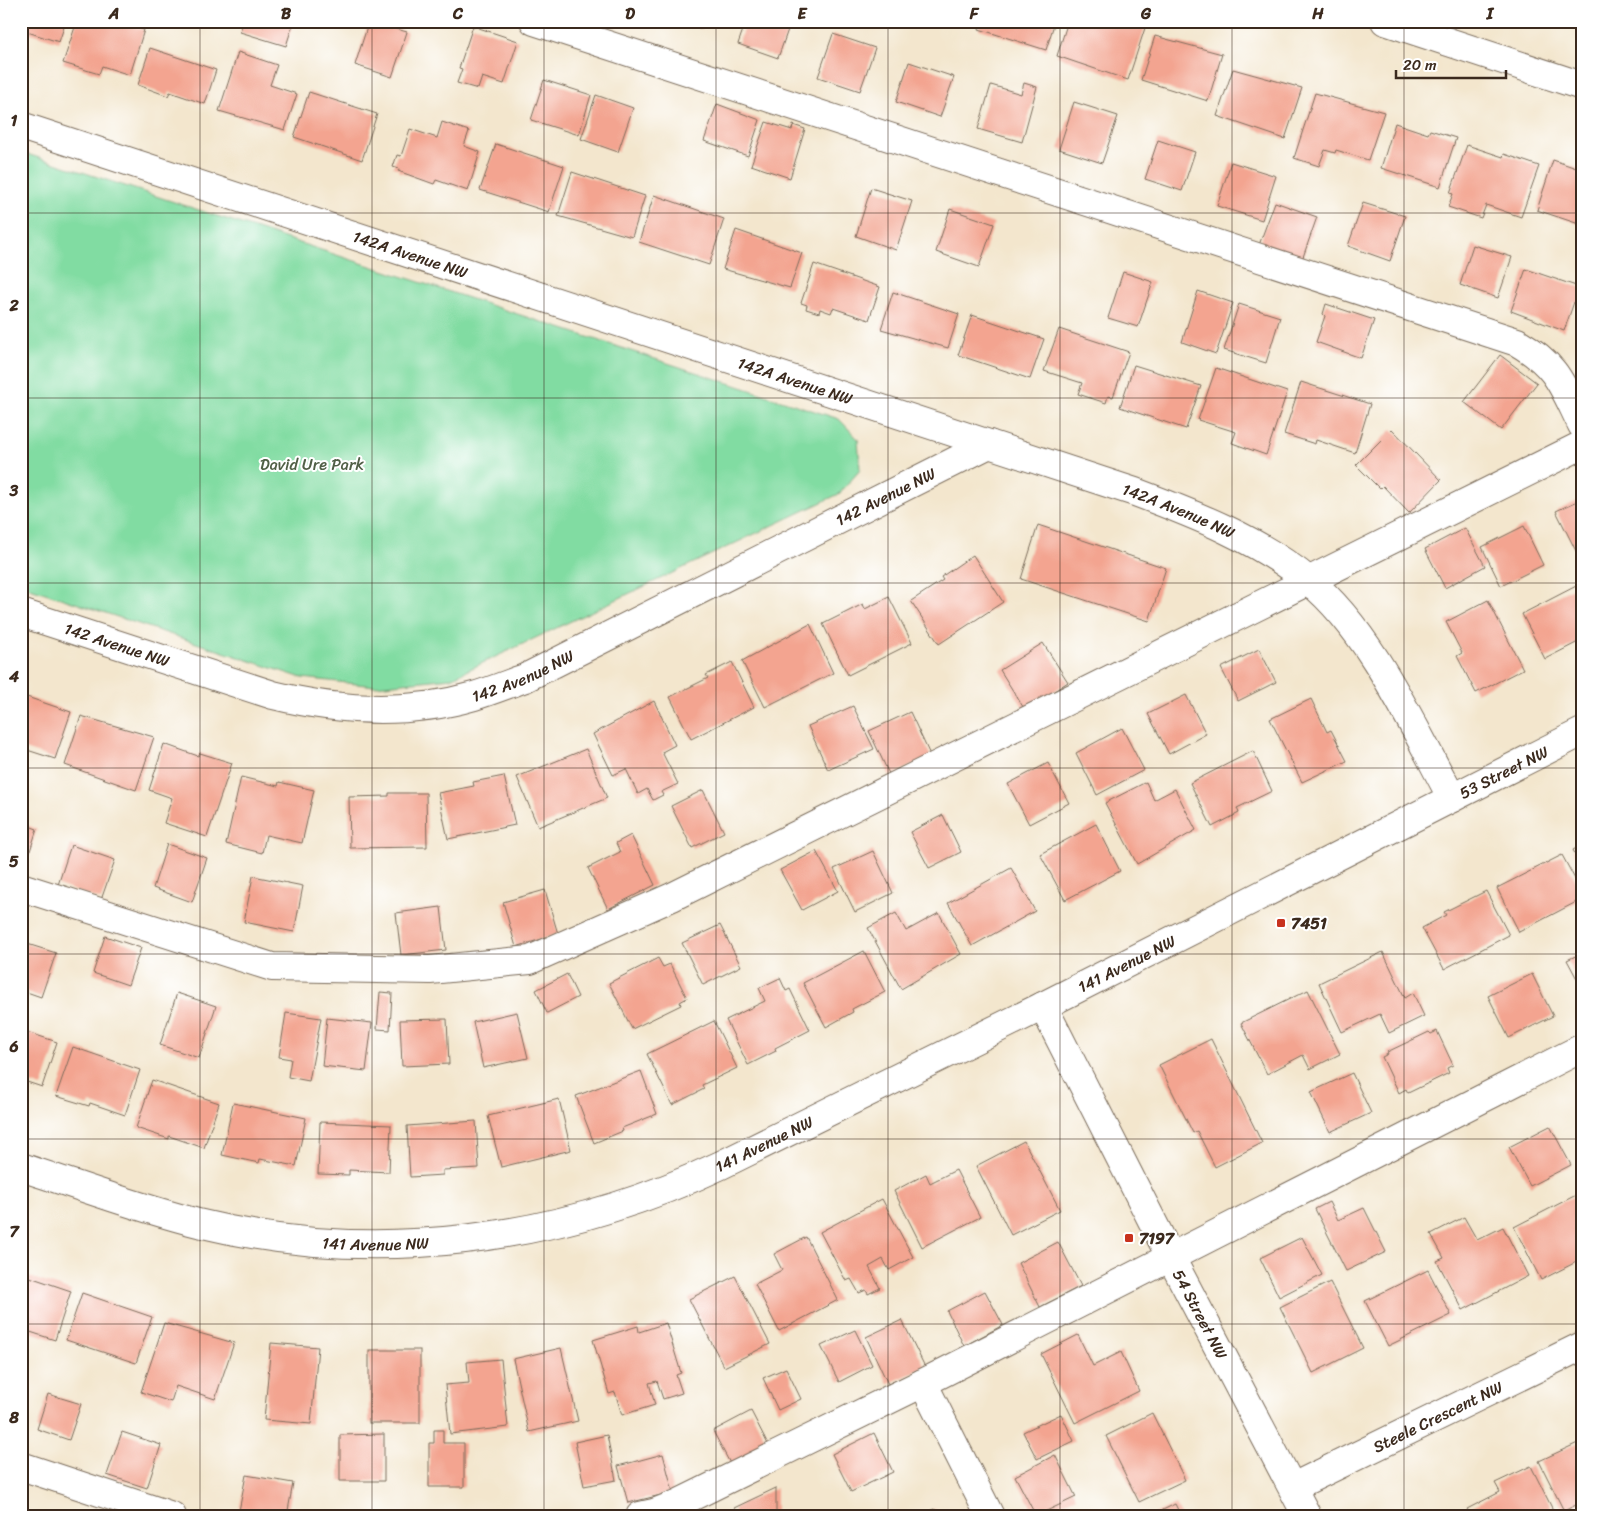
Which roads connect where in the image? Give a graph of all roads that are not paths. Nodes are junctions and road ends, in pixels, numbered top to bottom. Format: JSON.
{"nodes":[{"id":1,"x":534,"y":21,"type":"edge"},
{"id":2,"x":1385,"y":21,"type":"edge"},
{"id":3,"x":1582,"y":86,"type":"edge"},
{"id":4,"x":21,"y":126,"type":"edge"},
{"id":5,"x":1582,"y":425,"type":"edge"},
{"id":6,"x":989,"y":444,"type":"junction"},
{"id":7,"x":1582,"y":445,"type":"edge"},
{"id":8,"x":1310,"y":582,"type":"junction"},
{"id":9,"x":21,"y":613,"type":"edge"},
{"id":10,"x":1582,"y":732,"type":"edge"},
{"id":11,"x":1452,"y":798,"type":"junction"},
{"id":12,"x":21,"y":887,"type":"edge"},
{"id":13,"x":1043,"y":1006,"type":"junction"},
{"id":14,"x":1582,"y":1048,"type":"edge"},
{"id":15,"x":21,"y":1167,"type":"edge"},
{"id":16,"x":1170,"y":1256,"type":"junction"},
{"id":17,"x":1582,"y":1346,"type":"edge"},
{"id":18,"x":924,"y":1383,"type":"junction"},
{"id":19,"x":21,"y":1466,"type":"edge"},
{"id":20,"x":1293,"y":1486,"type":"junction"},
{"id":21,"x":172,"y":1516,"type":"edge"},
{"id":22,"x":640,"y":1516,"type":"edge"},
{"id":23,"x":990,"y":1516,"type":"edge"},
{"id":24,"x":1307,"y":1516,"type":"edge"}],
"edges":[{"from":1,"to":5,"type":"street"},
{"from":2,"to":3,"type":"street"},
{"from":4,"to":6,"type":"street","name":"142A Avenue NW"},
{"from":6,"to":8,"type":"street","name":"142A Avenue NW"},
{"from":6,"to":9,"type":"street","name":"142 Avenue NW"},
{"from":7,"to":8,"type":"street"},
{"from":8,"to":11,"type":"street","name":"142A Avenue NW"},
{"from":8,"to":12,"type":"street"},
{"from":10,"to":11,"type":"street","name":"53 Street NW"},
{"from":11,"to":13,"type":"street","name":"141 Avenue NW"},
{"from":13,"to":15,"type":"street","name":"141 Avenue NW"},
{"from":13,"to":16,"type":"street","name":"54 Street NW"},
{"from":14,"to":16,"type":"street"},
{"from":16,"to":18,"type":"street"},
{"from":16,"to":20,"type":"street","name":"54 Street NW"},
{"from":17,"to":20,"type":"street","name":"Steele Crescent NW"},
{"from":18,"to":22,"type":"street"},
{"from":18,"to":23,"type":"street"},
{"from":19,"to":21,"type":"street"},
{"from":20,"to":24,"type":"street","name":"54 Street NW"}]}
